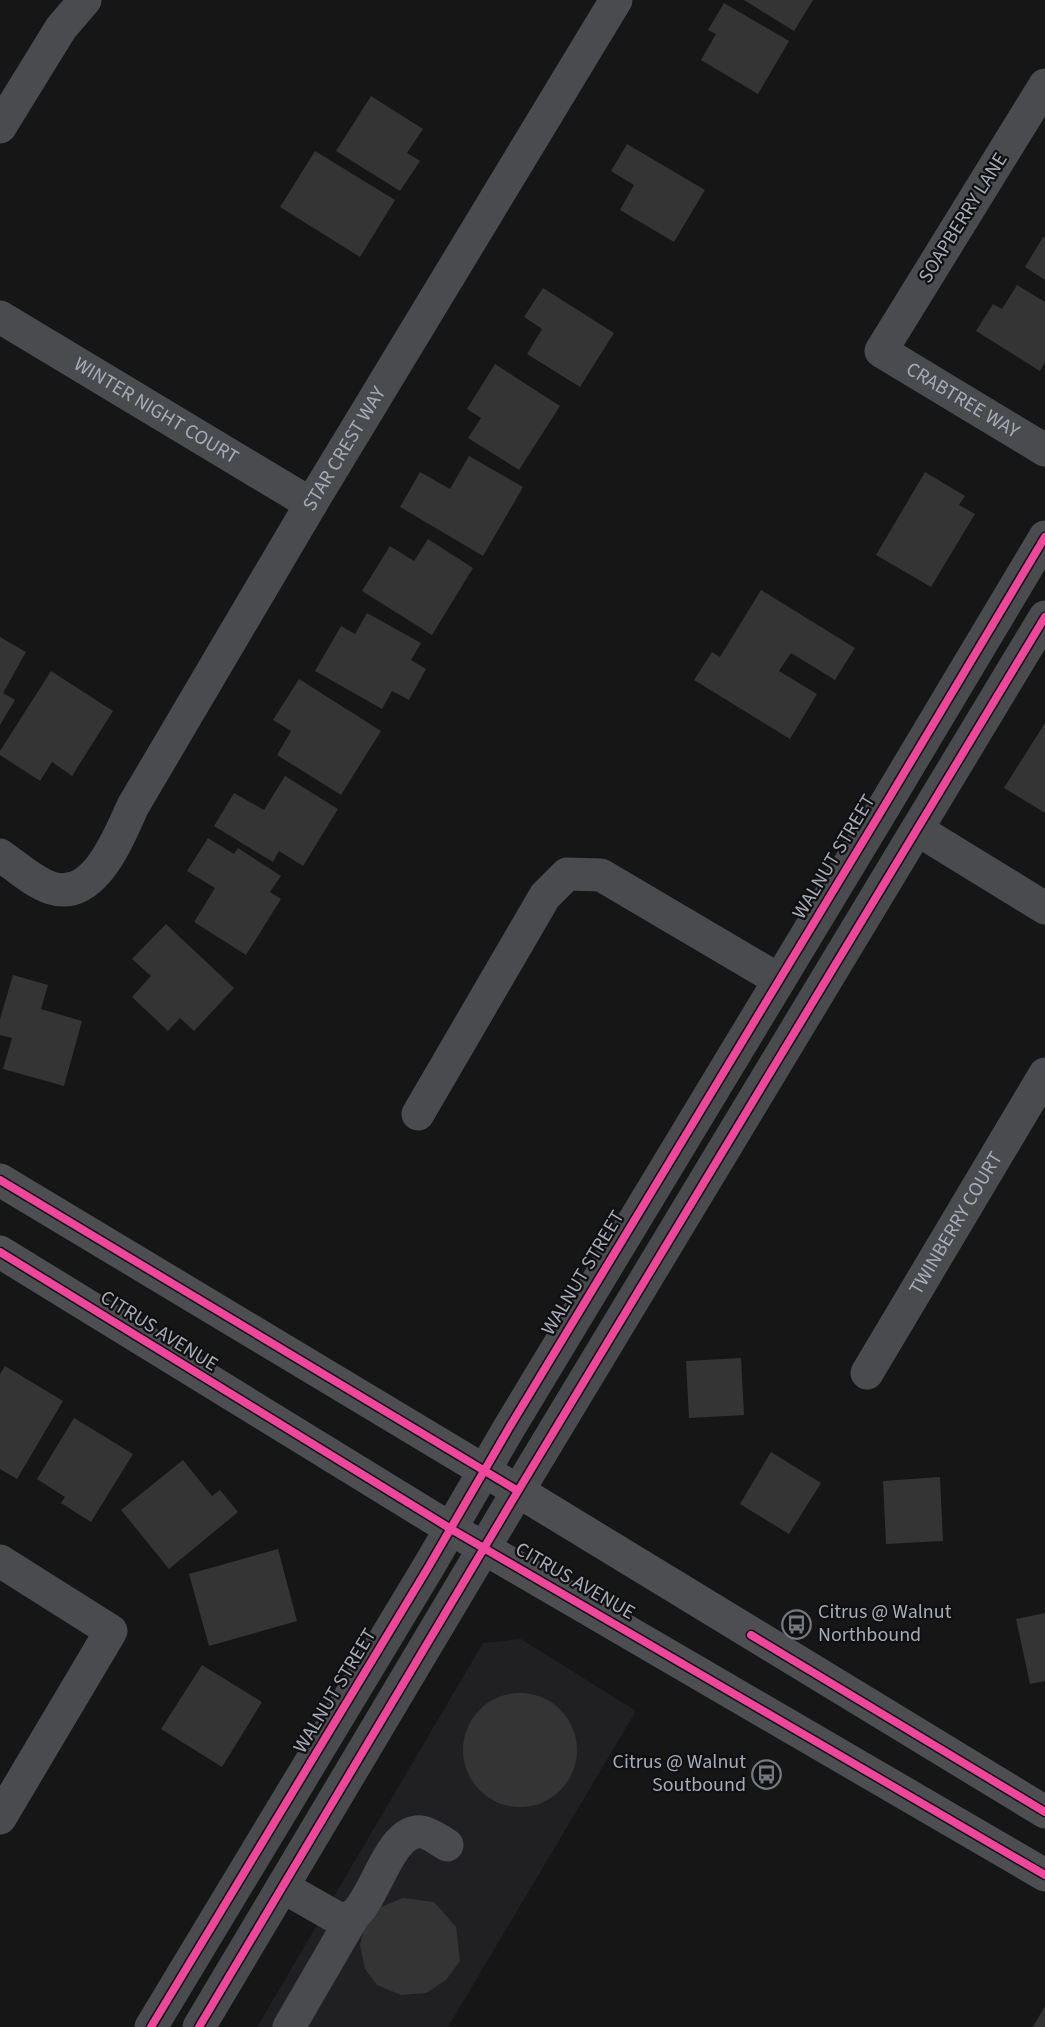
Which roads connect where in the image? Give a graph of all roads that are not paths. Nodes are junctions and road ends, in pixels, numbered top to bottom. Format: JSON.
{"nodes":[{"id":1,"x":85,"y":0,"type":"edge"},
{"id":2,"x":616,"y":0,"type":"edge"},
{"id":3,"x":1045,"y":85,"type":"edge"},
{"id":4,"x":0,"y":127,"type":"edge"},
{"id":5,"x":0,"y":317,"type":"edge"},
{"id":6,"x":881,"y":351,"type":"joint"},
{"id":7,"x":1045,"y":450,"type":"edge"},
{"id":8,"x":311,"y":504,"type":"junction"},
{"id":9,"x":1045,"y":537,"type":"edge"},
{"id":10,"x":1045,"y":617,"type":"edge"},
{"id":11,"x":918,"y":830,"type":"junction"},
{"id":12,"x":0,"y":855,"type":"edge"},
{"id":13,"x":1045,"y":908,"type":"edge"},
{"id":14,"x":779,"y":980,"type":"junction"},
{"id":15,"x":1045,"y":1074,"type":"edge"},
{"id":16,"x":418,"y":1114,"type":"dead end"},
{"id":17,"x":0,"y":1180,"type":"edge"},
{"id":18,"x":0,"y":1252,"type":"edge"},
{"id":19,"x":867,"y":1373,"type":"dead end"},
{"id":20,"x":484,"y":1471,"type":"junction"},
{"id":21,"x":518,"y":1491,"type":"junction"},
{"id":22,"x":451,"y":1529,"type":"junction"},
{"id":23,"x":486,"y":1548,"type":"junction"},
{"id":24,"x":0,"y":1562,"type":"edge"},
{"id":25,"x":1045,"y":1812,"type":"edge"},
{"id":26,"x":0,"y":1818,"type":"edge"},
{"id":27,"x":447,"y":1845,"type":"dead end"},
{"id":28,"x":1045,"y":1875,"type":"edge"},
{"id":29,"x":283,"y":1887,"type":"junction"},
{"id":30,"x":354,"y":1915,"type":"junction"},
{"id":31,"x":151,"y":2027,"type":"edge"},
{"id":32,"x":199,"y":2027,"type":"edge"},
{"id":33,"x":289,"y":2027,"type":"edge"}],
"edges":[{"from":1,"to":4,"type":"street"},
{"from":2,"to":8,"type":"street","name":"STAR CREST WAY"},
{"from":3,"to":6,"type":"street","name":"SOAPBERRY LANE"},
{"from":5,"to":8,"type":"street","name":"WINTER NIGHT COURT"},
{"from":6,"to":7,"type":"street","name":"CRABTREE WAY"},
{"from":8,"to":12,"type":"street","name":"STAR CREST WAY"},
{"from":9,"to":14,"type":"street","name":"WALNUT STREET"},
{"from":10,"to":11,"type":"street"},
{"from":11,"to":13,"type":"street"},
{"from":11,"to":21,"type":"street"},
{"from":14,"to":16,"type":"street"},
{"from":14,"to":20,"type":"street","name":"WALNUT STREET"},
{"from":15,"to":19,"type":"street","name":"TWINBERRY COURT"},
{"from":17,"to":20,"type":"main road"},
{"from":18,"to":22,"type":"main road","name":"CITRUS AVENUE"},
{"from":20,"to":21,"type":"main road"},
{"from":20,"to":22,"type":"street","name":"WALNUT STREET"},
{"from":21,"to":23,"type":"street"},
{"from":21,"to":25,"type":"main road"},
{"from":22,"to":23,"type":"main road","name":"CITRUS AVENUE"},
{"from":22,"to":31,"type":"street","name":"WALNUT STREET"},
{"from":23,"to":28,"type":"main road","name":"CITRUS AVENUE"},
{"from":23,"to":29,"type":"street"},
{"from":24,"to":26,"type":"street"},
{"from":27,"to":30,"type":"street"},
{"from":29,"to":30,"type":"street"},
{"from":29,"to":32,"type":"street"},
{"from":30,"to":33,"type":"street"}]}
